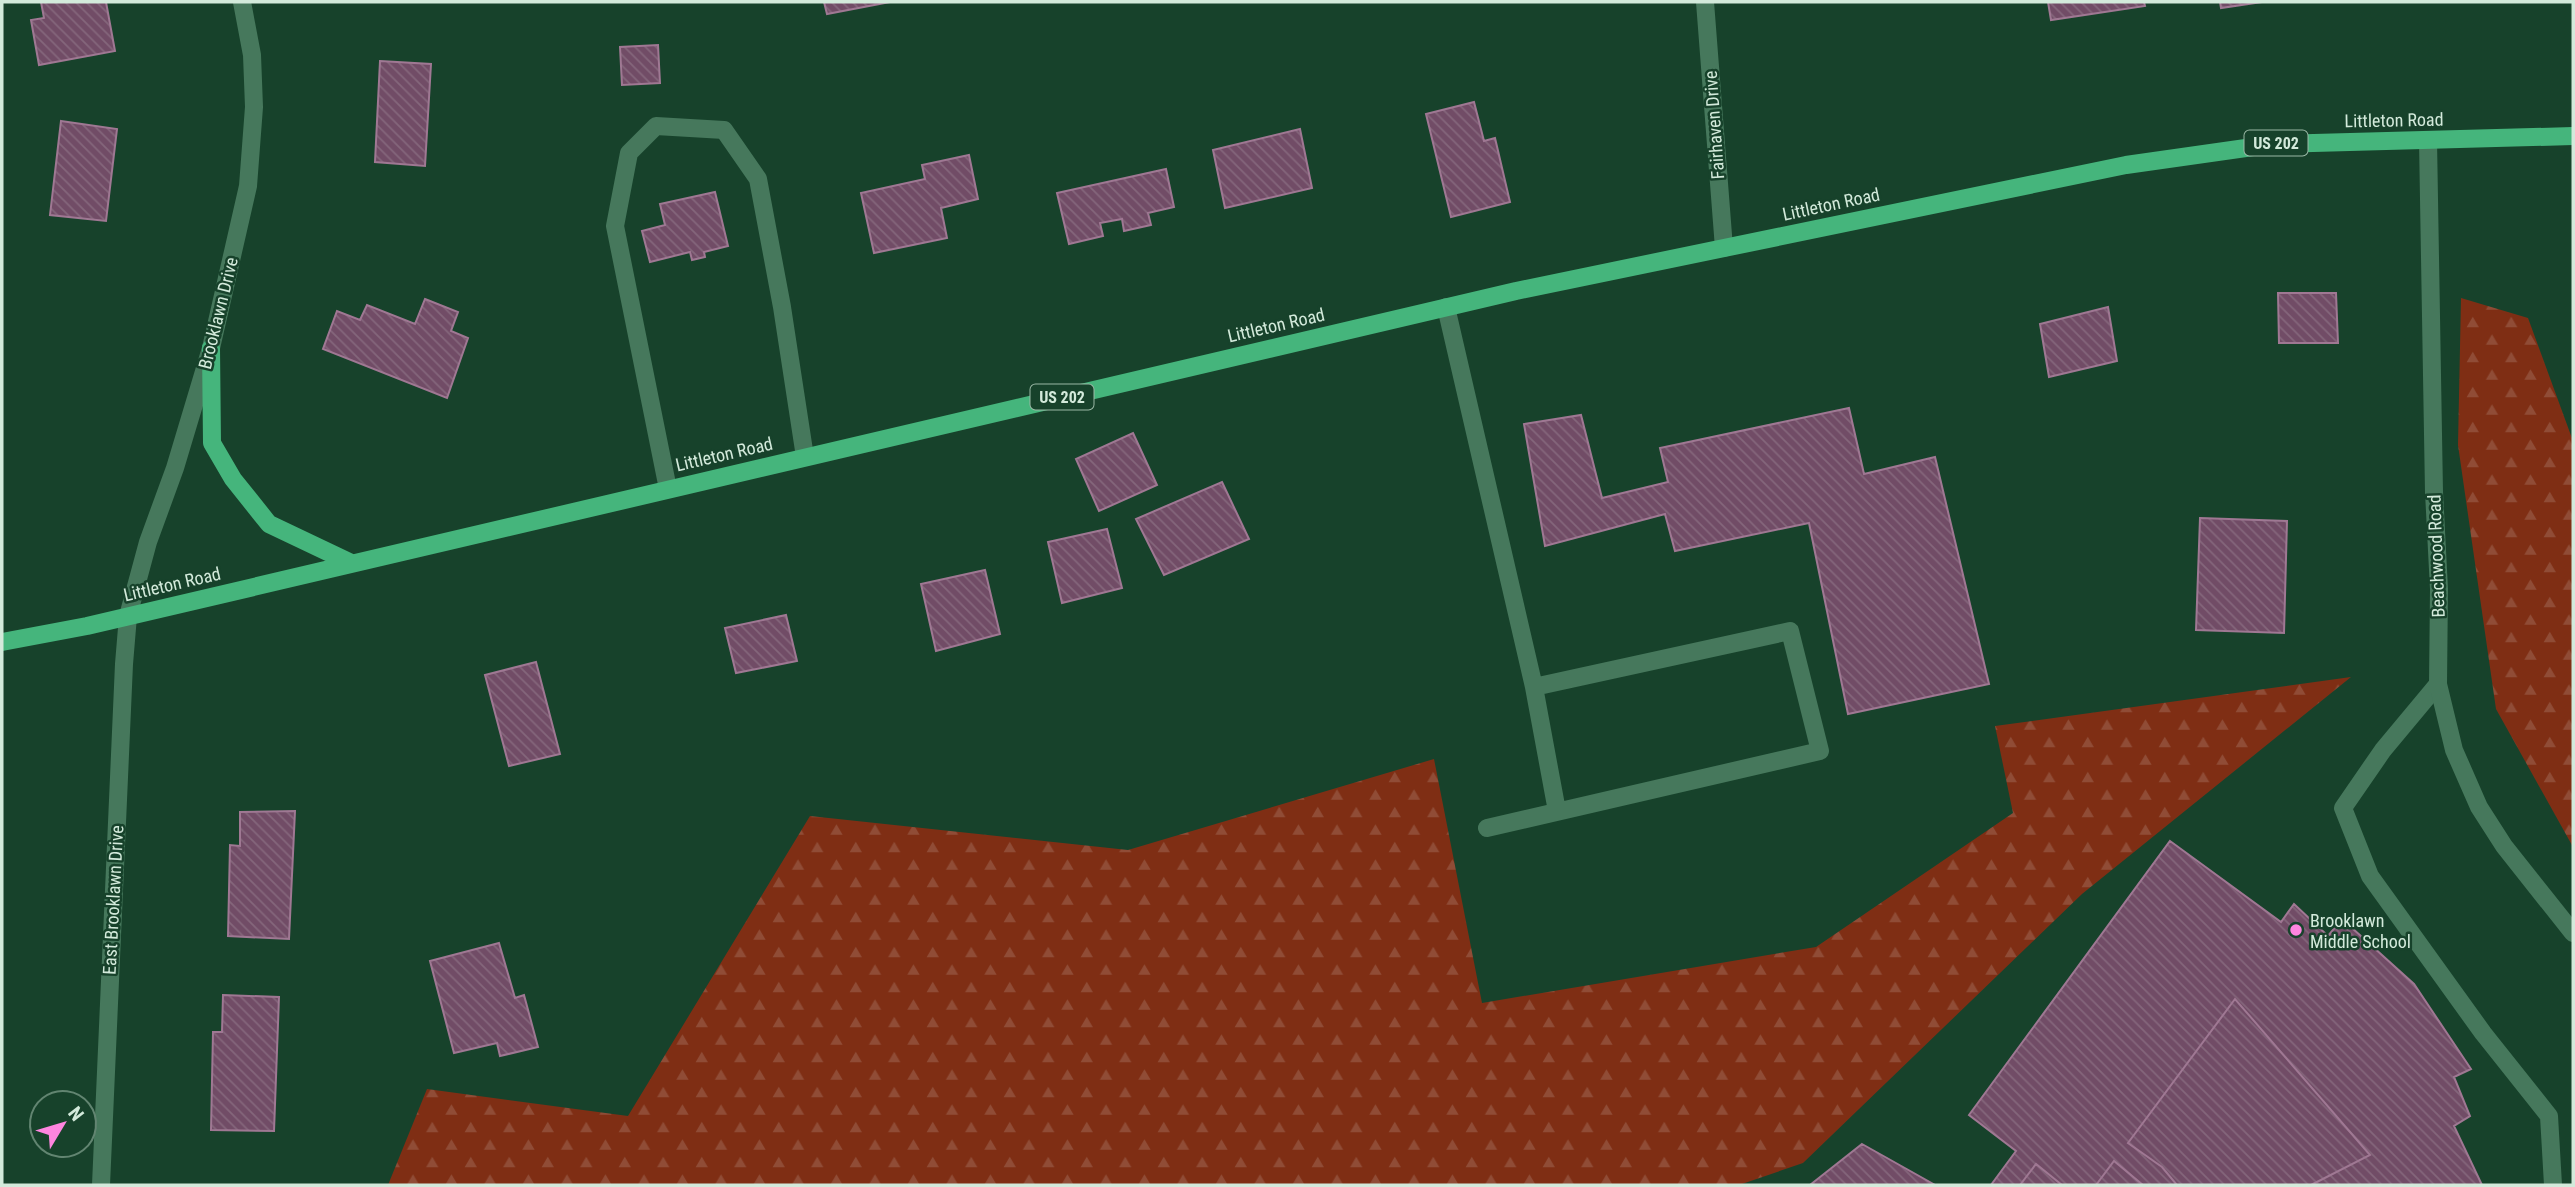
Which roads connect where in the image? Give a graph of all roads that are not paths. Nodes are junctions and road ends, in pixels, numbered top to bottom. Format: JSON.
{"nodes":[{"id":1,"x":242,"y":2,"type":"edge"},
{"id":2,"x":1705,"y":2,"type":"edge"},
{"id":3,"x":2573,"y":136,"type":"edge"},
{"id":4,"x":2428,"y":140,"type":"junction"},
{"id":5,"x":1724,"y":247,"type":"junction"},
{"id":6,"x":1446,"y":307,"type":"junction"},
{"id":7,"x":211,"y":348,"type":"junction"},
{"id":8,"x":805,"y":457,"type":"junction"},
{"id":9,"x":668,"y":489,"type":"junction"},
{"id":10,"x":351,"y":563,"type":"junction"},
{"id":11,"x":128,"y":616,"type":"junction"},
{"id":12,"x":2,"y":642,"type":"edge"},
{"id":13,"x":2438,"y":684,"type":"junction"},
{"id":14,"x":1534,"y":687,"type":"junction"},
{"id":15,"x":1557,"y":811,"type":"junction"},
{"id":16,"x":1487,"y":828,"type":"dead end"},
{"id":17,"x":2573,"y":933,"type":"edge"},
{"id":18,"x":100,"y":1185,"type":"edge"},
{"id":19,"x":2553,"y":1185,"type":"edge"}],
"edges":[{"from":1,"to":7,"type":"street","name":"Brooklawn Drive"},
{"from":2,"to":5,"type":"street","name":"Fairhaven Drive"},
{"from":3,"to":4,"type":"main road","name":"Littleton Road","number":"US 202"},
{"from":4,"to":5,"type":"main road","name":"Littleton Road","number":"US 202"},
{"from":4,"to":13,"type":"street","name":"Beachwood Road"},
{"from":5,"to":6,"type":"main road","name":"Littleton Road","number":"US 202"},
{"from":6,"to":8,"type":"main road","name":"Littleton Road","number":"US 202"},
{"from":6,"to":14,"type":"street"},
{"from":7,"to":10,"type":"main road"},
{"from":7,"to":11,"type":"street","name":"Brooklawn Drive"},
{"from":8,"to":9,"type":"main road","name":"Littleton Road","number":"US 202"},
{"from":8,"to":9,"type":"street"},
{"from":9,"to":10,"type":"main road","name":"Littleton Road","number":"US 202"},
{"from":10,"to":11,"type":"main road","name":"Littleton Road","number":"US 202"},
{"from":11,"to":12,"type":"main road","name":"Littleton Road","number":"US 202"},
{"from":11,"to":18,"type":"street","name":"East Brooklawn Drive"},
{"from":13,"to":17,"type":"street","name":"Beachwood Road"},
{"from":13,"to":19,"type":"street"},
{"from":14,"to":15,"type":"street"},
{"from":14,"to":15,"type":"street"},
{"from":15,"to":16,"type":"street"}]}
